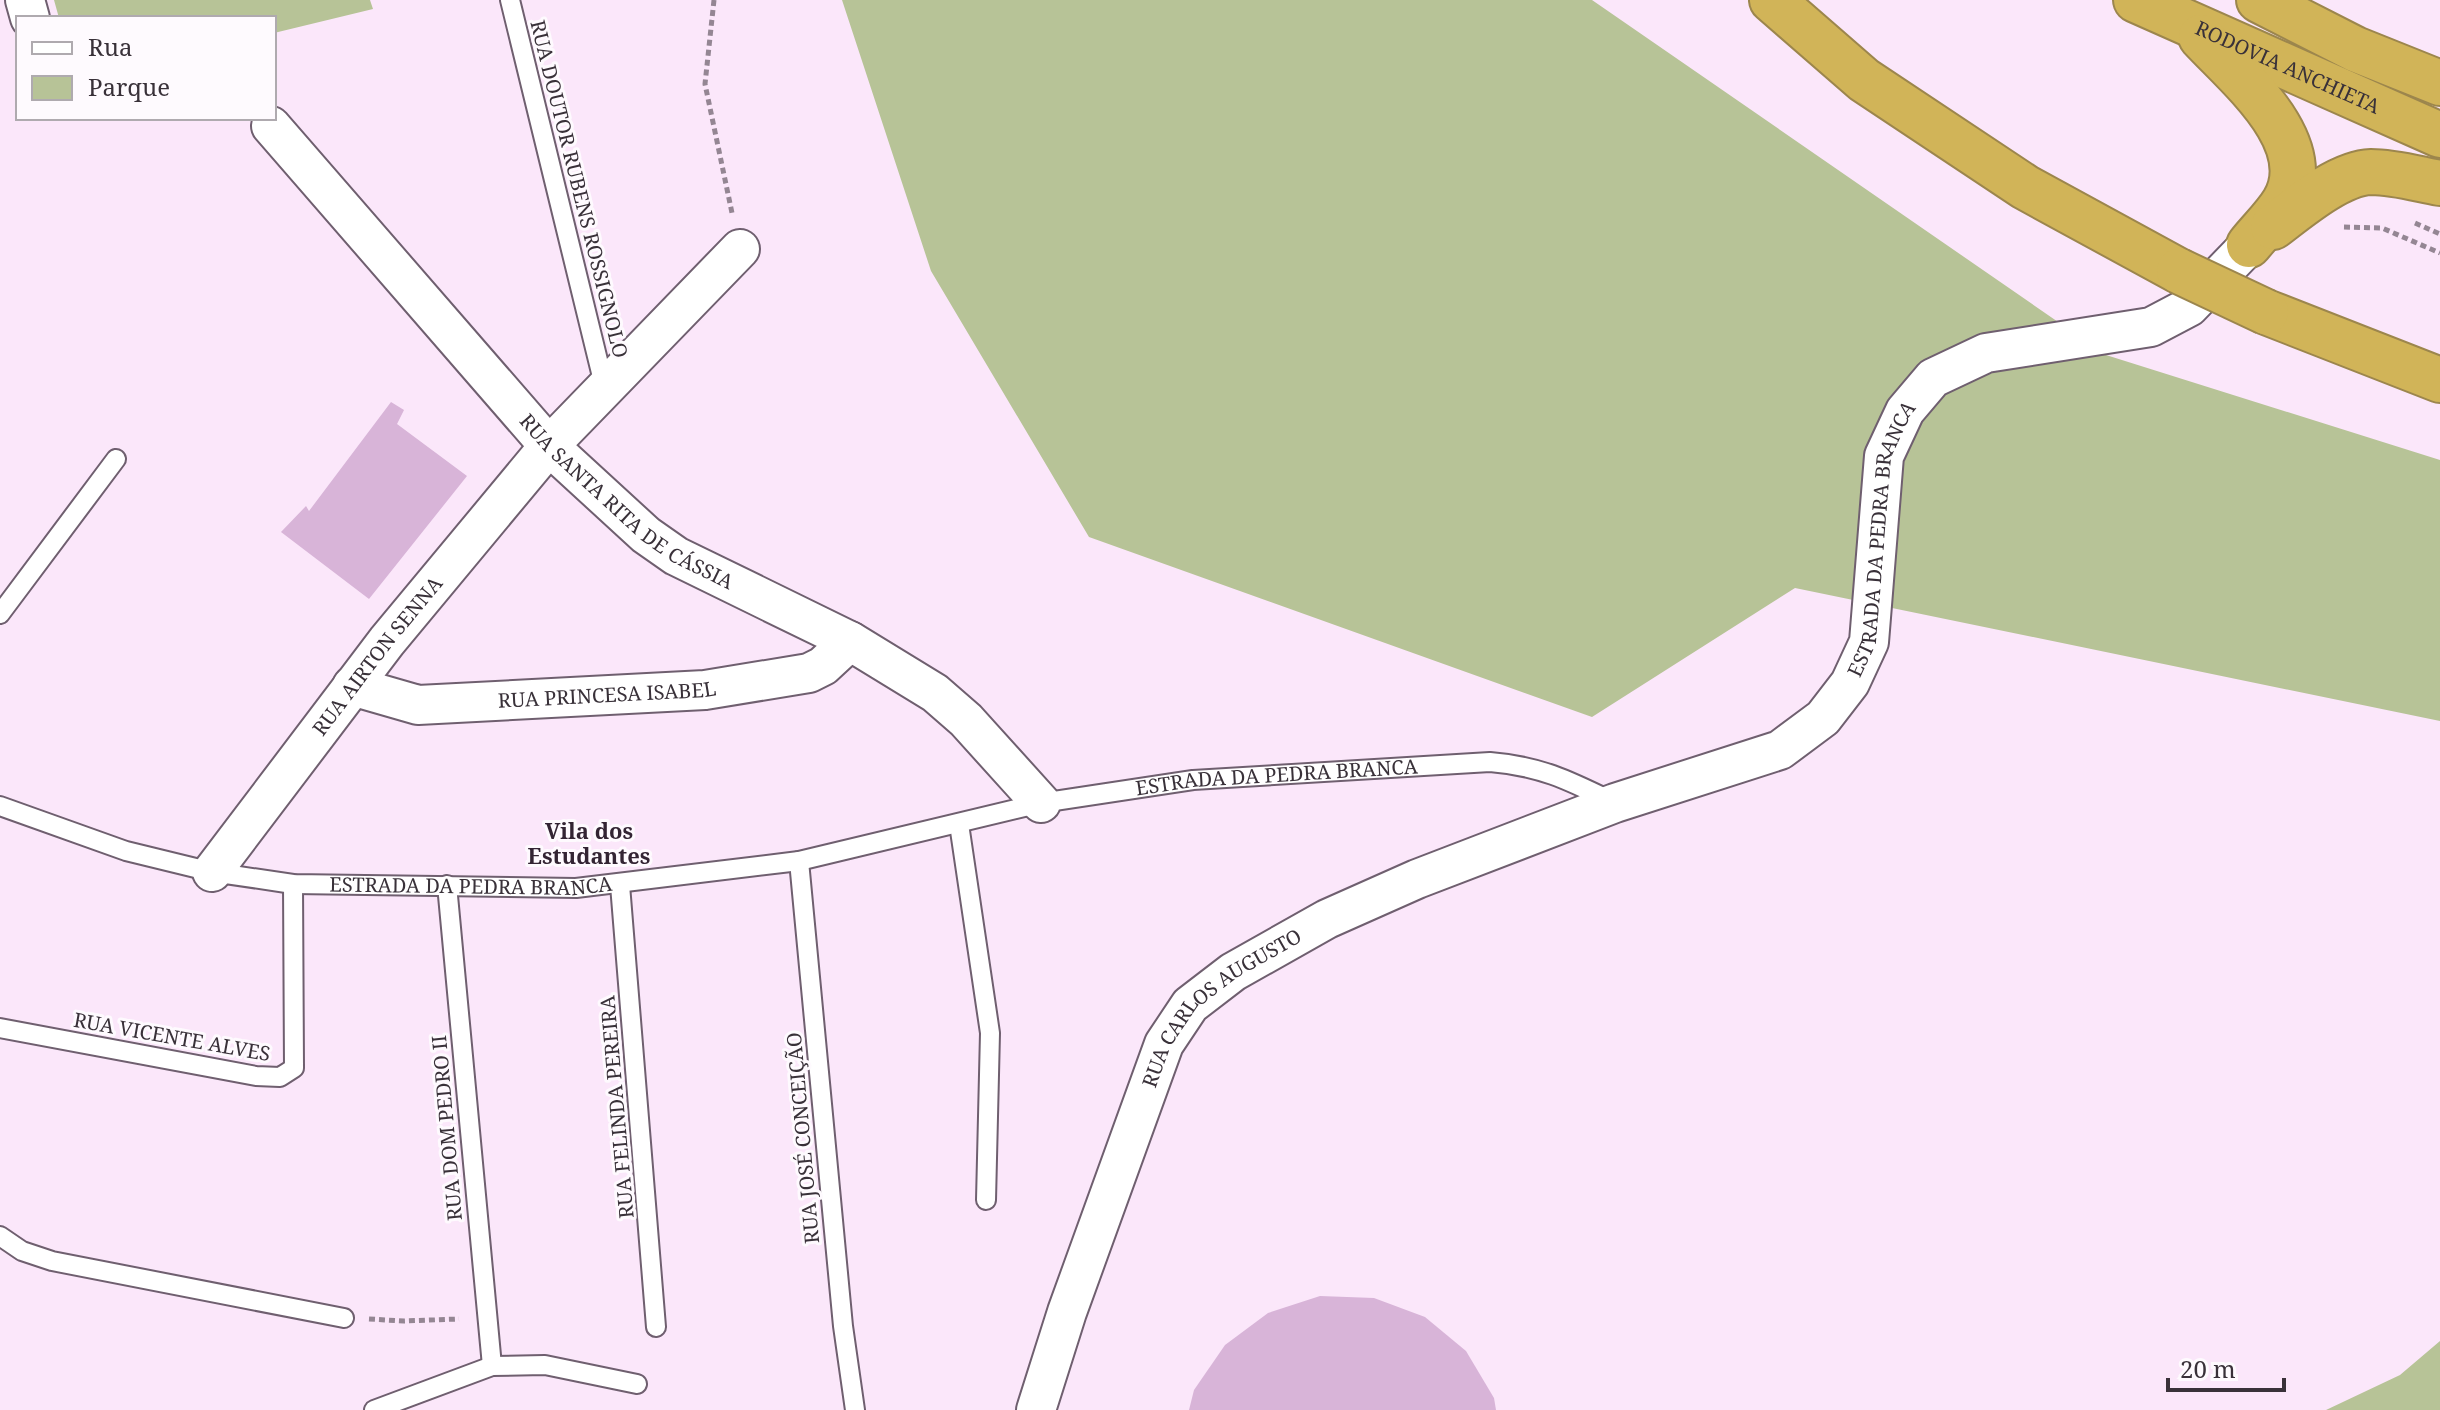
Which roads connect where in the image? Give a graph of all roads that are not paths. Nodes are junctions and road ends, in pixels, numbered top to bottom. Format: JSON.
{"nodes":[{"id":1,"x":510,"y":0,"type":"edge"},
{"id":2,"x":1772,"y":0,"type":"edge"},
{"id":3,"x":2136,"y":0,"type":"edge"},
{"id":4,"x":2259,"y":0,"type":"edge"},
{"id":5,"x":2192,"y":26,"type":"junction"},
{"id":6,"x":2440,"y":83,"type":"edge"},
{"id":7,"x":271,"y":126,"type":"dead end"},
{"id":8,"x":2440,"y":135,"type":"edge"},
{"id":9,"x":2440,"y":183,"type":"edge"},
{"id":10,"x":2249,"y":245,"type":"junction"},
{"id":11,"x":740,"y":249,"type":"road end"},
{"id":12,"x":2440,"y":380,"type":"edge"},
{"id":13,"x":605,"y":389,"type":"junction"},
{"id":14,"x":549,"y":446,"type":"junction"},
{"id":15,"x":116,"y":459,"type":"dead end"},
{"id":16,"x":0,"y":614,"type":"edge"},
{"id":17,"x":850,"y":641,"type":"junction"},
{"id":18,"x":352,"y":686,"type":"junction"},
{"id":19,"x":1041,"y":803,"type":"junction"},
{"id":20,"x":1615,"y":803,"type":"junction"},
{"id":21,"x":0,"y":806,"type":"edge"},
{"id":22,"x":959,"y":824,"type":"junction"},
{"id":23,"x":799,"y":861,"type":"junction"},
{"id":24,"x":212,"y":872,"type":"junction"},
{"id":25,"x":293,"y":884,"type":"junction"},
{"id":26,"x":447,"y":885,"type":"junction"},
{"id":27,"x":620,"y":885,"type":"junction"},
{"id":28,"x":0,"y":1028,"type":"edge"},
{"id":29,"x":986,"y":1200,"type":"dead end"},
{"id":30,"x":0,"y":1236,"type":"edge"},
{"id":31,"x":344,"y":1318,"type":"road end"},
{"id":32,"x":656,"y":1327,"type":"dead end"},
{"id":33,"x":492,"y":1366,"type":"junction"},
{"id":34,"x":637,"y":1384,"type":"dead end"},
{"id":35,"x":374,"y":1410,"type":"edge"},
{"id":36,"x":855,"y":1410,"type":"edge"},
{"id":37,"x":1036,"y":1410,"type":"edge"}],
"edges":[{"from":1,"to":13,"type":"lane","name":"RUA DOUTOR RUBENS ROSSIGNOLO"},
{"from":2,"to":12,"type":"highway","bridge":true},
{"from":3,"to":5,"type":"highway","name":"RODOVIA ANCHIETA"},
{"from":4,"to":6,"type":"highway"},
{"from":5,"to":8,"type":"highway","name":"RODOVIA ANCHIETA"},
{"from":5,"to":10,"type":"highway"},
{"from":7,"to":14,"type":"street","name":"RUA SANTA RITA DE CÁSSIA"},
{"from":9,"to":10,"type":"highway"},
{"from":10,"to":20,"type":"street","name":"ESTRADA DA PEDRA BRANCA"},
{"from":11,"to":13,"type":"street","name":"RUA AIRTON SENNA"},
{"from":13,"to":14,"type":"street","name":"RUA AIRTON SENNA"},
{"from":14,"to":17,"type":"street","name":"RUA SANTA RITA DE CÁSSIA"},
{"from":14,"to":18,"type":"street","name":"RUA AIRTON SENNA"},
{"from":15,"to":16,"type":"lane"},
{"from":17,"to":18,"type":"street","name":"RUA PRINCESA ISABEL"},
{"from":17,"to":19,"type":"street","name":"RUA SANTA RITA DE CÁSSIA"},
{"from":18,"to":24,"type":"street","name":"RUA AIRTON SENNA"},
{"from":19,"to":20,"type":"lane","name":"ESTRADA DA PEDRA BRANCA"},
{"from":19,"to":22,"type":"lane","name":"ESTRADA DA PEDRA BRANCA"},
{"from":20,"to":37,"type":"street","name":"RUA CARLOS AUGUSTO"},
{"from":21,"to":24,"type":"lane","name":"ESTRADA DA PEDRA BRANCA"},
{"from":22,"to":23,"type":"lane","name":"ESTRADA DA PEDRA BRANCA"},
{"from":22,"to":29,"type":"lane"},
{"from":23,"to":27,"type":"lane","name":"ESTRADA DA PEDRA BRANCA"},
{"from":23,"to":36,"type":"lane","name":"RUA JOSÉ CONCEIÇÃO"},
{"from":24,"to":25,"type":"lane","name":"ESTRADA DA PEDRA BRANCA"},
{"from":25,"to":26,"type":"lane","name":"ESTRADA DA PEDRA BRANCA"},
{"from":25,"to":28,"type":"lane","name":"RUA VICENTE ALVES"},
{"from":26,"to":27,"type":"lane","name":"ESTRADA DA PEDRA BRANCA"},
{"from":26,"to":33,"type":"lane","name":"RUA DOM PEDRO II"},
{"from":27,"to":32,"type":"lane","name":"RUA FELINDA PEREIRA"},
{"from":30,"to":31,"type":"lane"},
{"from":33,"to":34,"type":"lane"},
{"from":33,"to":35,"type":"lane"}]}
